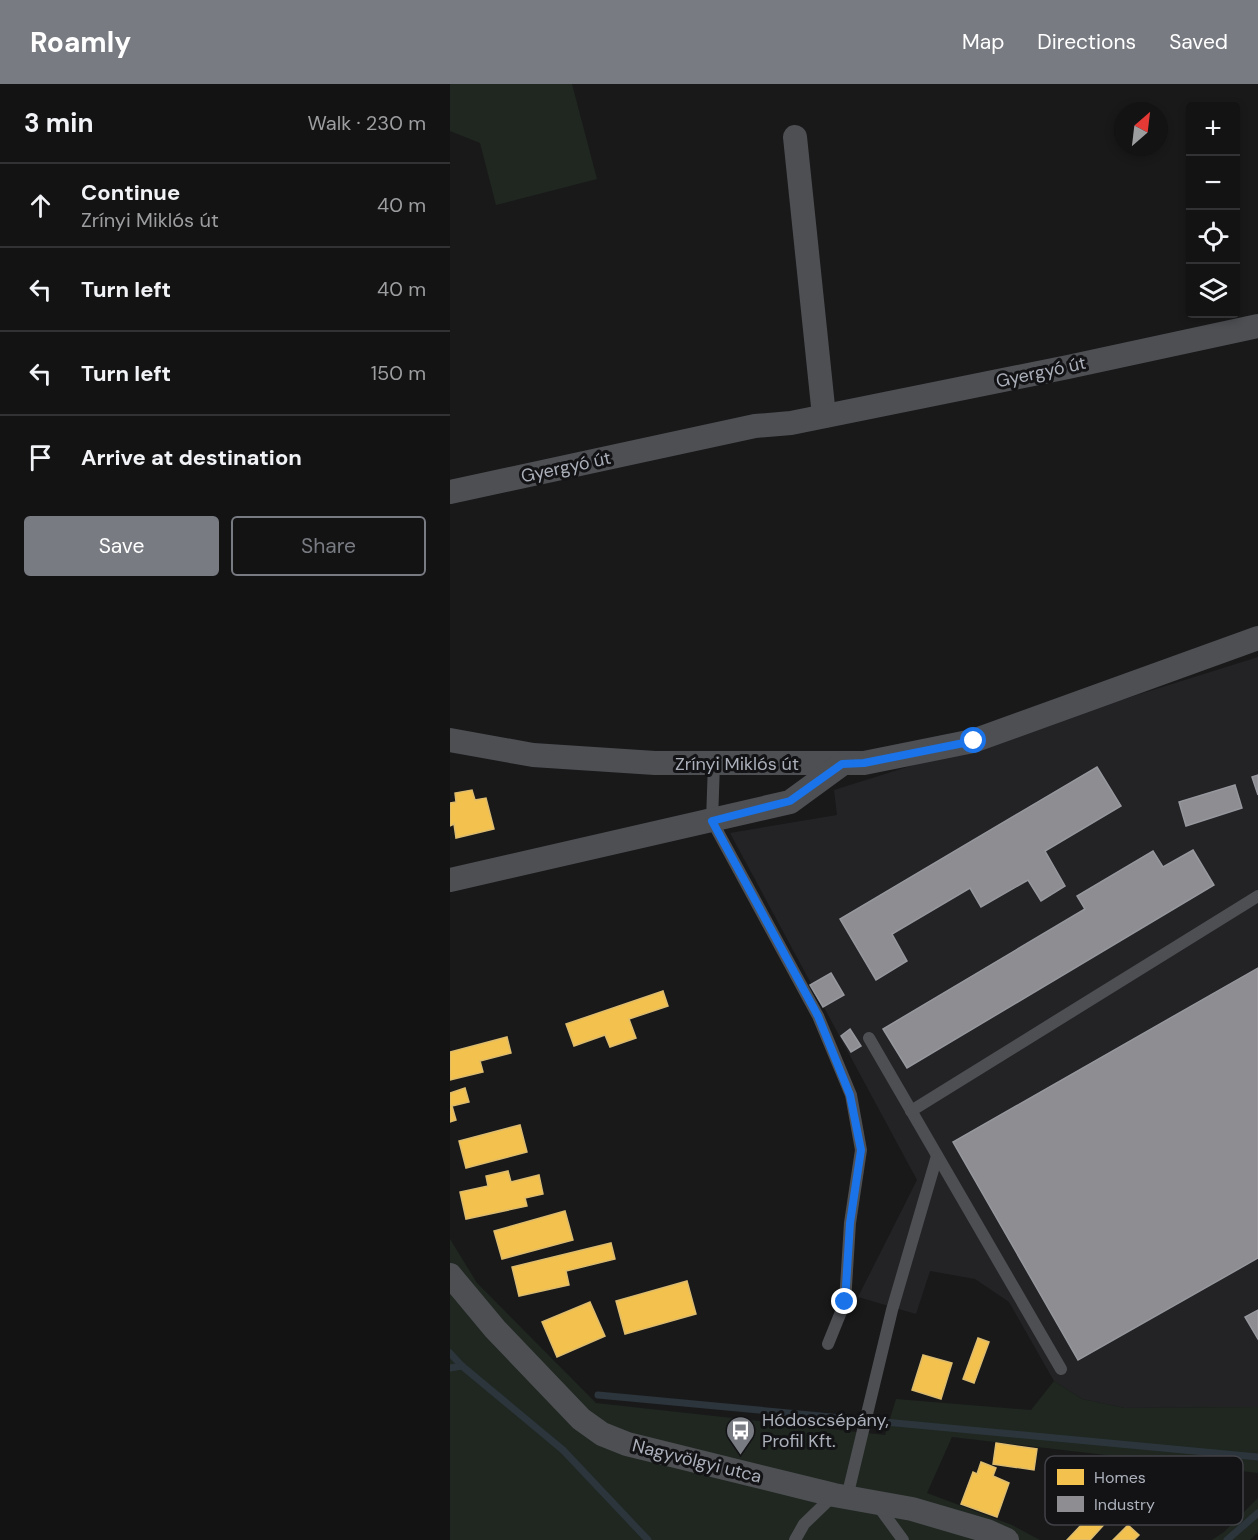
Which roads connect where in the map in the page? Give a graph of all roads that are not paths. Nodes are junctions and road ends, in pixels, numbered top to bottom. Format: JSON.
{"nodes":[{"id":1,"x":795,"y":137,"type":"dead end"},
{"id":2,"x":1258,"y":326,"type":"edge"},
{"id":3,"x":824,"y":416,"type":"junction"},
{"id":4,"x":450,"y":492,"type":"edge"},
{"id":5,"x":1258,"y":638,"type":"edge"},
{"id":6,"x":450,"y":740,"type":"edge"},
{"id":7,"x":714,"y":763,"type":"junction"},
{"id":8,"x":842,"y":764,"type":"junction"},
{"id":9,"x":712,"y":821,"type":"junction"},
{"id":10,"x":450,"y":880,"type":"edge"},
{"id":11,"x":1258,"y":896,"type":"edge"},
{"id":12,"x":869,"y":1038,"type":"dead end"},
{"id":13,"x":911,"y":1111,"type":"junction"},
{"id":14,"x":937,"y":1156,"type":"junction"},
{"id":15,"x":450,"y":1275,"type":"edge"},
{"id":16,"x":828,"y":1344,"type":"dead end"},
{"id":17,"x":1061,"y":1369,"type":"dead end"},
{"id":18,"x":841,"y":1496,"type":"junction"},
{"id":19,"x":875,"y":1502,"type":"junction"},
{"id":20,"x":795,"y":1540,"type":"edge"},
{"id":21,"x":903,"y":1540,"type":"edge"},
{"id":22,"x":1007,"y":1540,"type":"edge"}],
"edges":[{"from":1,"to":3,"type":"street"},
{"from":2,"to":3,"type":"street","name":"Gyergyó út"},
{"from":3,"to":4,"type":"street","name":"Gyergyó út"},
{"from":5,"to":8,"type":"street","name":"Zrínyi Miklós út"},
{"from":6,"to":7,"type":"street","name":"Zrínyi Miklós út"},
{"from":7,"to":8,"type":"street","name":"Zrínyi Miklós út"},
{"from":7,"to":9,"type":"lane"},
{"from":8,"to":9,"type":"street"},
{"from":9,"to":10,"type":"street"},
{"from":9,"to":16,"type":"lane"},
{"from":11,"to":13,"type":"lane"},
{"from":12,"to":13,"type":"lane"},
{"from":13,"to":14,"type":"lane"},
{"from":14,"to":17,"type":"lane"},
{"from":14,"to":18,"type":"lane"},
{"from":15,"to":18,"type":"street","name":"Nagyvölgyi utca"},
{"from":18,"to":19,"type":"street","name":"Nagyvölgyi utca"},
{"from":18,"to":20,"type":"lane"},
{"from":19,"to":21,"type":"lane"},
{"from":19,"to":22,"type":"street","name":"Nagyvölgyi utca"}]}
